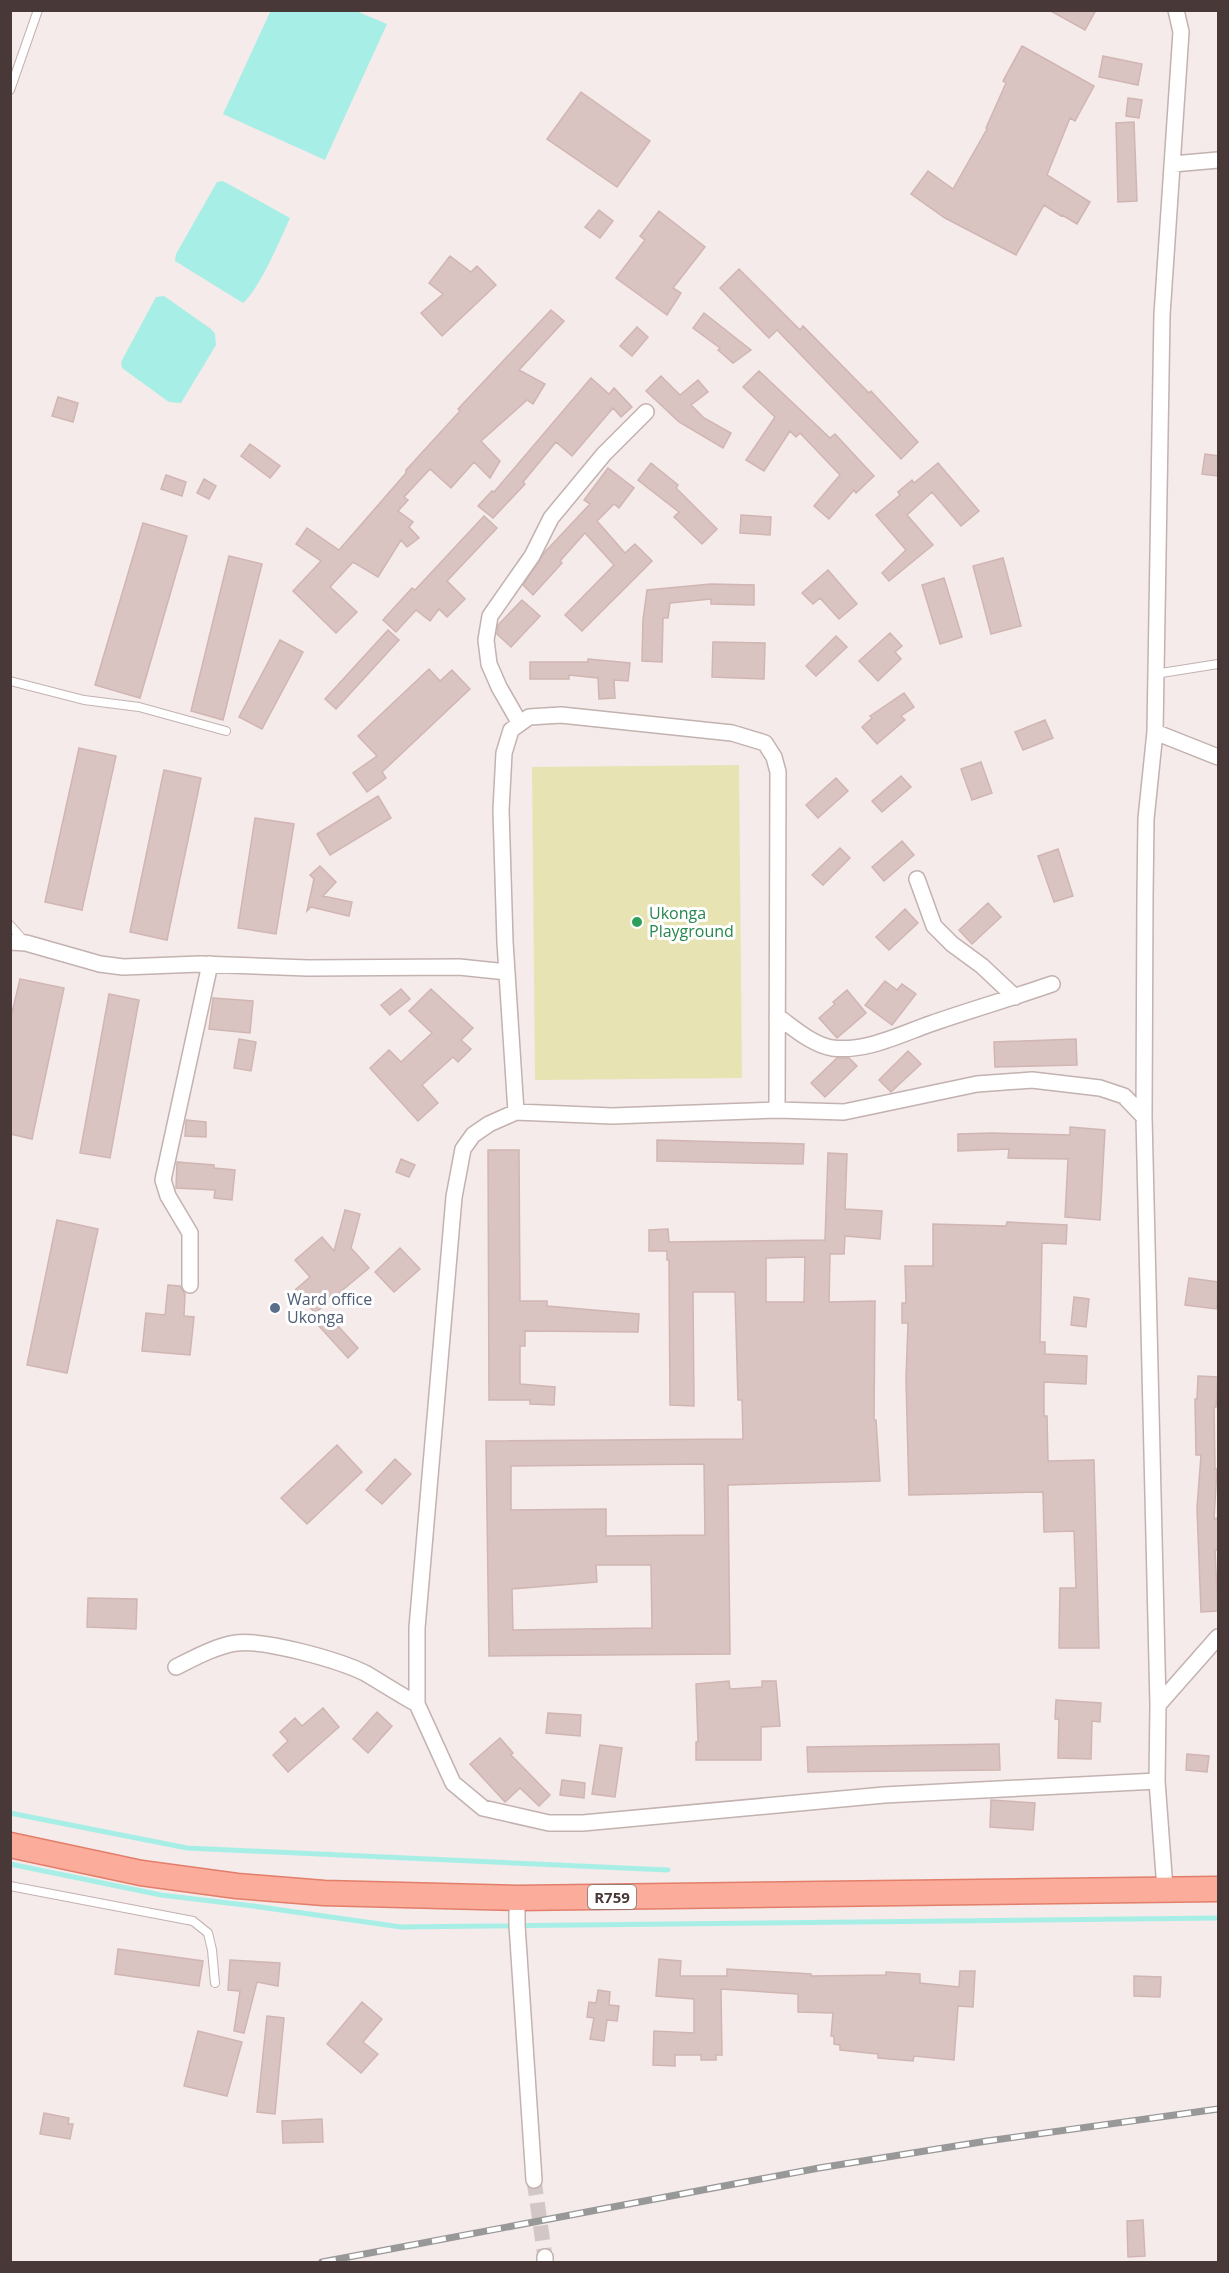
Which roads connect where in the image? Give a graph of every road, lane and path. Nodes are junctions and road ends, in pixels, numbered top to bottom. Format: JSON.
{"nodes":[{"id":1,"x":38,"y":10,"type":"edge"},
{"id":2,"x":1176,"y":10,"type":"edge"},
{"id":3,"x":10,"y":90,"type":"edge"},
{"id":4,"x":1218,"y":160,"type":"edge"},
{"id":5,"x":1173,"y":164,"type":"junction"},
{"id":6,"x":646,"y":412,"type":"dead end"},
{"id":7,"x":1218,"y":664,"type":"edge"},
{"id":8,"x":1155,"y":674,"type":"junction"},
{"id":9,"x":10,"y":681,"type":"edge"},
{"id":10,"x":519,"y":722,"type":"junction"},
{"id":11,"x":226,"y":731,"type":"dead end"},
{"id":12,"x":1155,"y":732,"type":"junction"},
{"id":13,"x":1218,"y":758,"type":"edge"},
{"id":14,"x":917,"y":879,"type":"dead end"},
{"id":15,"x":10,"y":925,"type":"edge"},
{"id":16,"x":18,"y":942,"type":"edge"},
{"id":17,"x":210,"y":964,"type":"junction"},
{"id":18,"x":507,"y":972,"type":"junction"},
{"id":19,"x":1053,"y":984,"type":"dead end"},
{"id":20,"x":1016,"y":997,"type":"junction"},
{"id":21,"x":777,"y":1016,"type":"junction"},
{"id":22,"x":777,"y":1110,"type":"junction"},
{"id":23,"x":516,"y":1112,"type":"junction"},
{"id":24,"x":1144,"y":1117,"type":"junction"},
{"id":25,"x":190,"y":1285,"type":"dead end"},
{"id":26,"x":1218,"y":1637,"type":"edge"},
{"id":27,"x":176,"y":1667,"type":"dead end"},
{"id":28,"x":417,"y":1704,"type":"junction"},
{"id":29,"x":1158,"y":1705,"type":"junction"},
{"id":30,"x":1157,"y":1781,"type":"junction"},
{"id":31,"x":10,"y":1845,"type":"edge"},
{"id":32,"x":10,"y":1886,"type":"edge"},
{"id":33,"x":1165,"y":1889,"type":"junction"},
{"id":34,"x":1218,"y":1889,"type":"edge"},
{"id":35,"x":517,"y":1898,"type":"junction"},
{"id":36,"x":215,"y":1983,"type":"dead end"},
{"id":37,"x":534,"y":2180,"type":"tunnel mouth"}],
"edges":[{"from":1,"to":3,"type":"lane"},
{"from":2,"to":5,"type":"street"},
{"from":4,"to":5,"type":"street"},
{"from":5,"to":8,"type":"street"},
{"from":6,"to":10,"type":"street"},
{"from":7,"to":8,"type":"lane"},
{"from":8,"to":12,"type":"street"},
{"from":9,"to":11,"type":"lane"},
{"from":10,"to":18,"type":"street"},
{"from":10,"to":21,"type":"street"},
{"from":12,"to":13,"type":"street"},
{"from":12,"to":24,"type":"street"},
{"from":14,"to":20,"type":"street"},
{"from":15,"to":16,"type":"lane"},
{"from":16,"to":17,"type":"street"},
{"from":17,"to":18,"type":"street"},
{"from":17,"to":25,"type":"street"},
{"from":18,"to":23,"type":"street"},
{"from":19,"to":20,"type":"street"},
{"from":20,"to":21,"type":"street"},
{"from":21,"to":22,"type":"street"},
{"from":22,"to":23,"type":"street"},
{"from":22,"to":24,"type":"street"},
{"from":23,"to":28,"type":"street"},
{"from":24,"to":29,"type":"street"},
{"from":26,"to":29,"type":"street"},
{"from":27,"to":28,"type":"street"},
{"from":28,"to":30,"type":"street"},
{"from":29,"to":30,"type":"street"},
{"from":30,"to":33,"type":"street"},
{"from":31,"to":35,"type":"main road","number":"R759"},
{"from":32,"to":36,"type":"lane"},
{"from":33,"to":34,"type":"main road","number":"R759"},
{"from":33,"to":35,"type":"main road","number":"R759"},
{"from":35,"to":37,"type":"street"}]}
